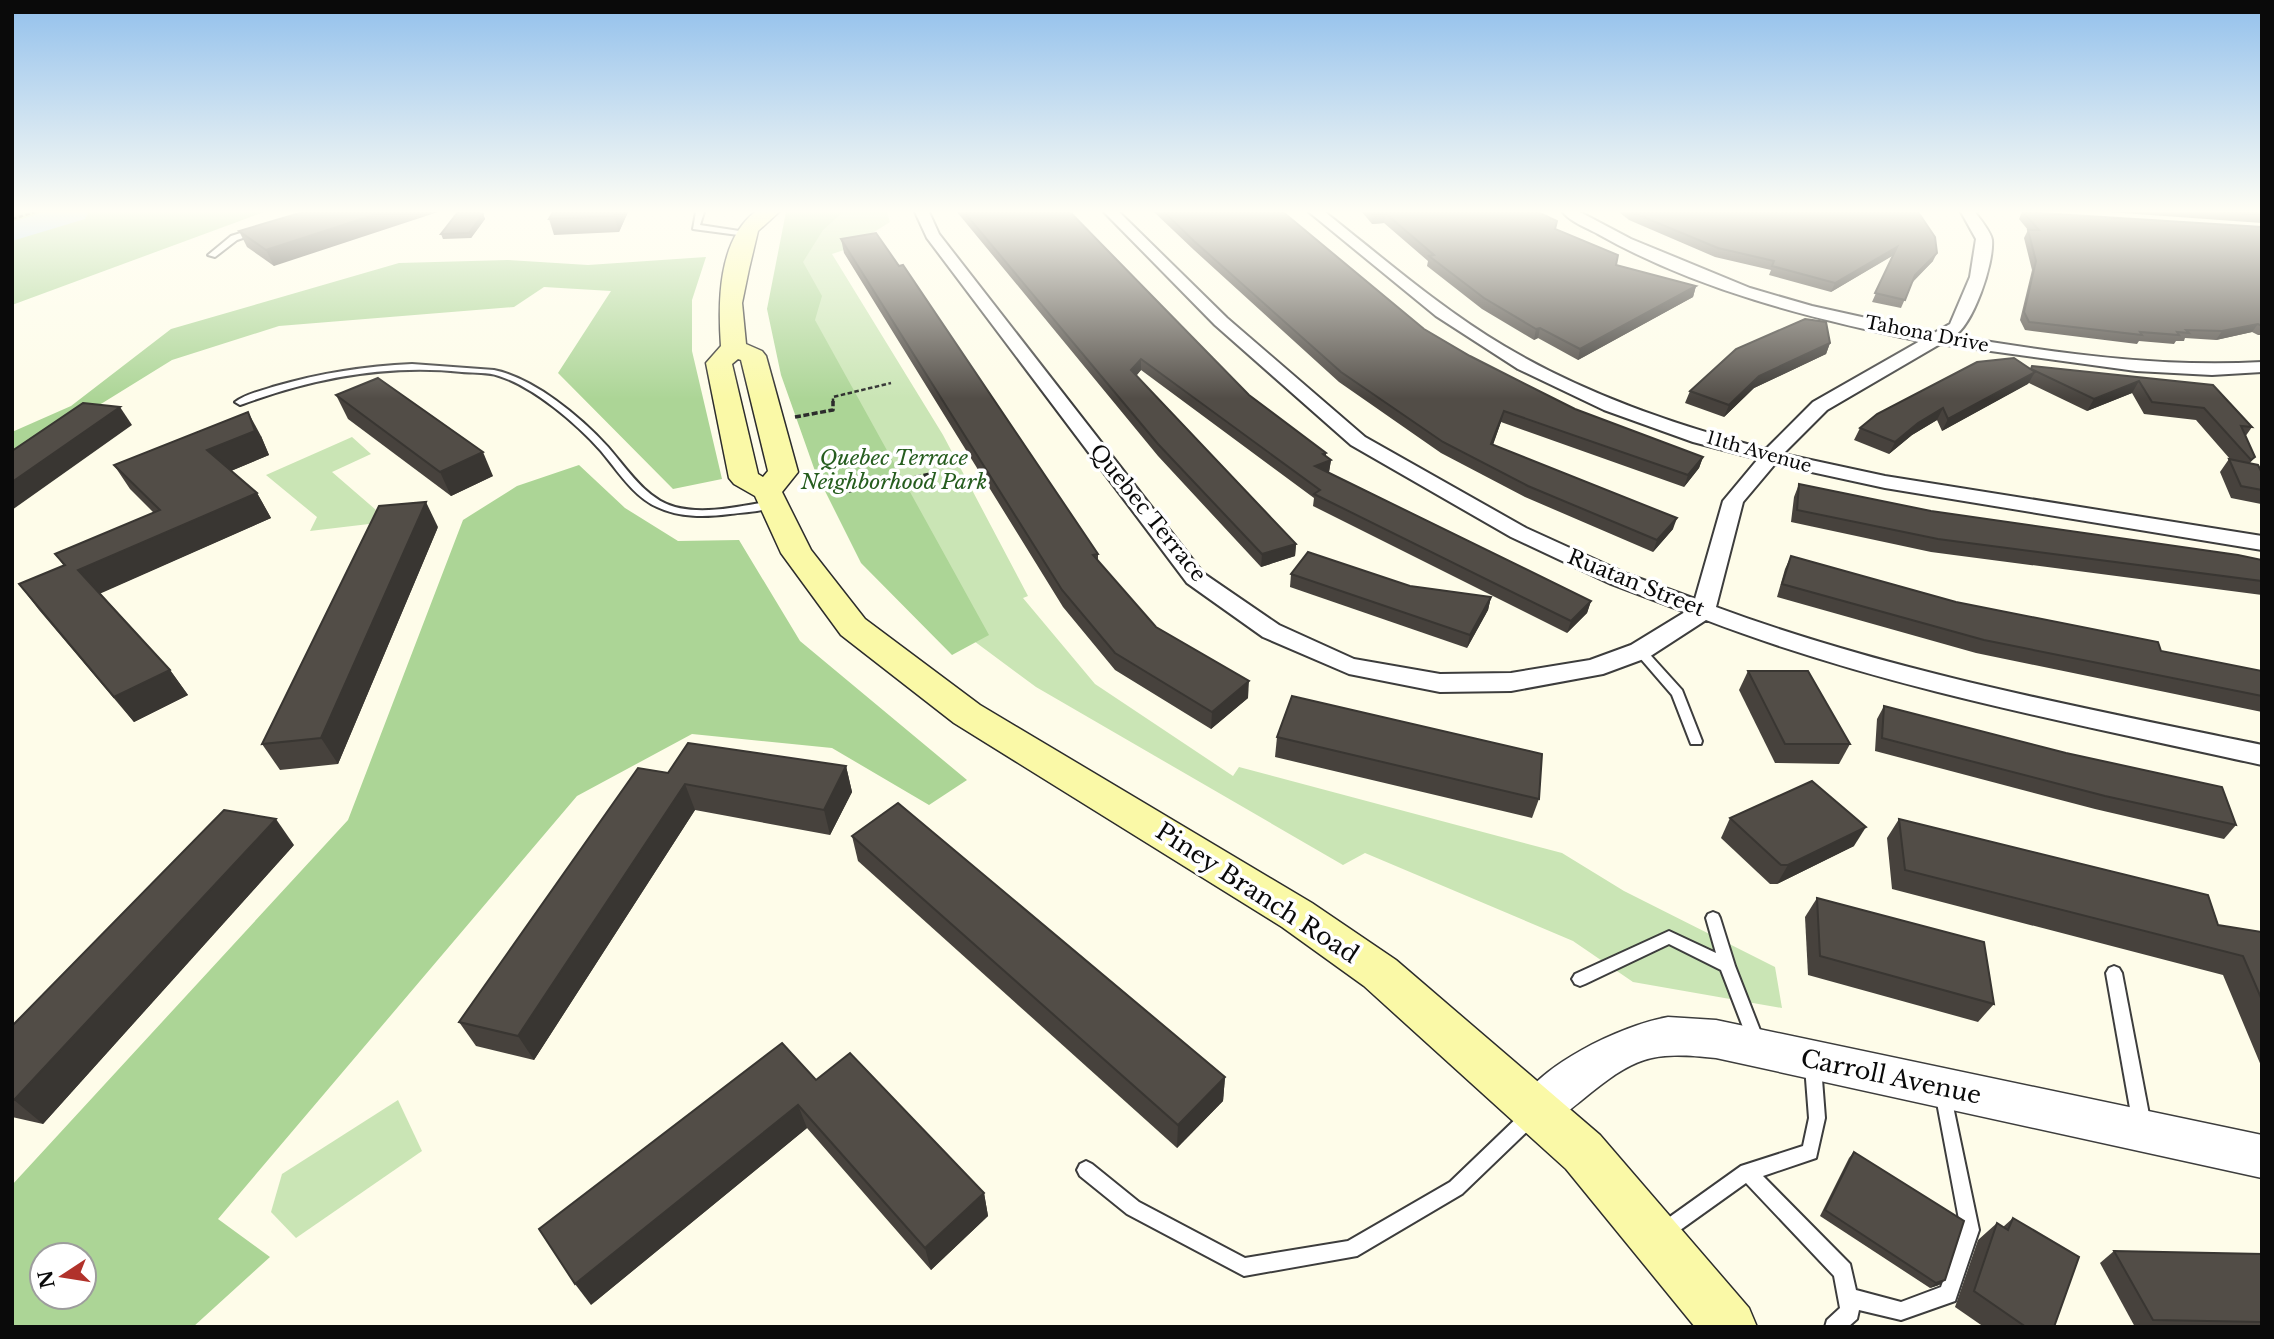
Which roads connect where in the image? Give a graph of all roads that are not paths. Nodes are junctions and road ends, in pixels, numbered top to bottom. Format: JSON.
{"nodes":[{"id":1,"x":735,"y":274,"type":"edge"},
{"id":2,"x":962,"y":274,"type":"edge"},
{"id":3,"x":1173,"y":274,"type":"edge"},
{"id":4,"x":1393,"y":274,"type":"edge"},
{"id":5,"x":1699,"y":274,"type":"edge"},
{"id":6,"x":1978,"y":274,"type":"edge"},
{"id":7,"x":1937,"y":338,"type":"junction"},
{"id":8,"x":734,"y":348,"type":"junction"},
{"id":9,"x":2262,"y":367,"type":"edge"},
{"id":10,"x":240,"y":402,"type":"dead end"},
{"id":11,"x":1769,"y":458,"type":"junction"},
{"id":12,"x":769,"y":498,"type":"junction"},
{"id":13,"x":2262,"y":543,"type":"edge"},
{"id":14,"x":1703,"y":611,"type":"junction"},
{"id":15,"x":1640,"y":650,"type":"junction"},
{"id":16,"x":1696,"y":741,"type":"dead end"},
{"id":17,"x":2262,"y":755,"type":"edge"},
{"id":18,"x":1713,"y":918,"type":"dead end"},
{"id":19,"x":1727,"y":966,"type":"junction"},
{"id":20,"x":2114,"y":973,"type":"dead end"},
{"id":21,"x":1580,"y":979,"type":"dead end"},
{"id":22,"x":1760,"y":1049,"type":"junction"},
{"id":23,"x":1813,"y":1060,"type":"junction"},
{"id":24,"x":1943,"y":1088,"type":"junction"},
{"id":25,"x":1537,"y":1110,"type":"junction"},
{"id":26,"x":2143,"y":1132,"type":"junction"},
{"id":27,"x":2262,"y":1157,"type":"edge"},
{"id":28,"x":1086,"y":1170,"type":"dead end"},
{"id":29,"x":1747,"y":1172,"type":"junction"},
{"id":30,"x":1655,"y":1237,"type":"junction"},
{"id":31,"x":1847,"y":1297,"type":"junction"},
{"id":32,"x":1730,"y":1327,"type":"edge"},
{"id":33,"x":1834,"y":1327,"type":"edge"}],
"edges":[{"from":1,"to":8,"type":"main road","name":"Piney Branch Road"},
{"from":2,"to":15,"type":"street","name":"Quebec Terrace"},
{"from":3,"to":14,"type":"street","name":"Ruatan Street"},
{"from":4,"to":11,"type":"street","name":"11th Avenue"},
{"from":5,"to":7,"type":"street","name":"Tahona Drive"},
{"from":6,"to":7,"type":"street"},
{"from":7,"to":9,"type":"street","name":"Tahona Drive"},
{"from":7,"to":11,"type":"street"},
{"from":8,"to":12,"type":"main road"},
{"from":8,"to":12,"type":"main road","name":"Piney Branch Road"},
{"from":10,"to":12,"type":"lane"},
{"from":11,"to":13,"type":"street","name":"11th Avenue"},
{"from":11,"to":14,"type":"street"},
{"from":12,"to":25,"type":"main road","name":"Piney Branch Road"},
{"from":14,"to":15,"type":"street","name":"Quebec Terrace"},
{"from":14,"to":17,"type":"street","name":"Ruatan Street"},
{"from":15,"to":16,"type":"lane"},
{"from":18,"to":19,"type":"lane"},
{"from":19,"to":21,"type":"lane"},
{"from":19,"to":22,"type":"lane"},
{"from":20,"to":26,"type":"lane"},
{"from":22,"to":23,"type":"street","name":"Carroll Avenue"},
{"from":22,"to":25,"type":"street","name":"Carroll Avenue"},
{"from":23,"to":24,"type":"street","name":"Carroll Avenue"},
{"from":23,"to":29,"type":"lane"},
{"from":24,"to":26,"type":"street","name":"Carroll Avenue"},
{"from":24,"to":31,"type":"lane"},
{"from":25,"to":28,"type":"lane"},
{"from":25,"to":30,"type":"main road","name":"Piney Branch Road"},
{"from":26,"to":27,"type":"street","name":"Carroll Avenue"},
{"from":29,"to":30,"type":"lane"},
{"from":29,"to":31,"type":"lane"},
{"from":30,"to":32,"type":"main road","name":"Piney Branch Road"},
{"from":31,"to":33,"type":"lane"}]}
